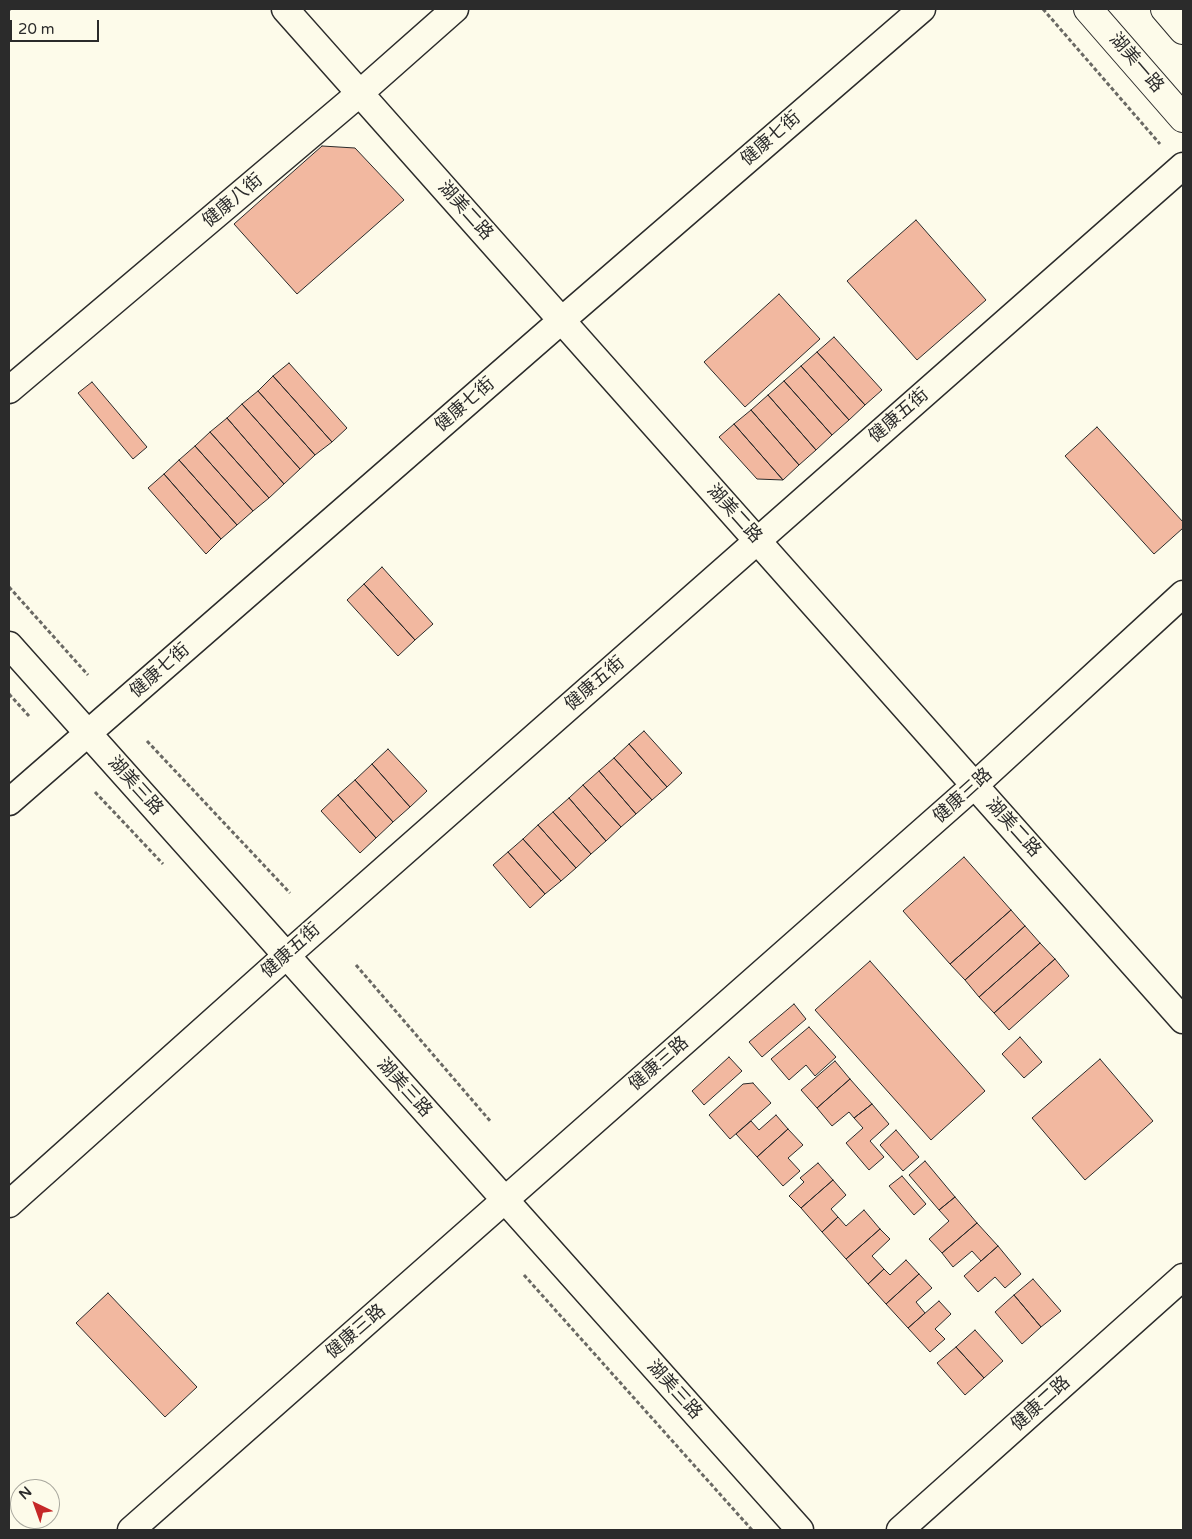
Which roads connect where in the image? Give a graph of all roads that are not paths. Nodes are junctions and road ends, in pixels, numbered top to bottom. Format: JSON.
{"nodes":[{"id":1,"x":285,"y":9,"type":"edge"},
{"id":2,"x":454,"y":9,"type":"edge"},
{"id":3,"x":922,"y":9,"type":"edge"},
{"id":4,"x":1088,"y":9,"type":"edge"},
{"id":5,"x":1165,"y":9,"type":"edge"},
{"id":6,"x":1183,"y":30,"type":"edge"},
{"id":7,"x":360,"y":93,"type":"junction"},
{"id":8,"x":1183,"y":118,"type":"edge"},
{"id":9,"x":1183,"y":166,"type":"edge"},
{"id":10,"x":562,"y":320,"type":"junction"},
{"id":11,"x":9,"y":390,"type":"edge"},
{"id":12,"x":758,"y":541,"type":"junction"},
{"id":13,"x":1183,"y":594,"type":"edge"},
{"id":14,"x":9,"y":645,"type":"edge"},
{"id":15,"x":88,"y":734,"type":"junction"},
{"id":16,"x":975,"y":785,"type":"junction"},
{"id":17,"x":9,"y":802,"type":"edge"},
{"id":18,"x":286,"y":956,"type":"junction"},
{"id":19,"x":1183,"y":1020,"type":"edge"},
{"id":20,"x":505,"y":1201,"type":"junction"},
{"id":21,"x":9,"y":1204,"type":"edge"},
{"id":22,"x":1183,"y":1277,"type":"edge"},
{"id":23,"x":131,"y":1530,"type":"edge"},
{"id":24,"x":800,"y":1530,"type":"edge"},
{"id":25,"x":900,"y":1530,"type":"edge"}],
"edges":[{"from":1,"to":7,"type":"street","name":"湖美二路"},
{"from":2,"to":7,"type":"street","name":"健康八街"},
{"from":3,"to":10,"type":"street","name":"健康七街"},
{"from":4,"to":8,"type":"street","name":"湖美一路"},
{"from":5,"to":6,"type":"street"},
{"from":7,"to":10,"type":"street","name":"湖美二路"},
{"from":7,"to":11,"type":"street","name":"健康八街"},
{"from":9,"to":12,"type":"street","name":"健康五街"},
{"from":10,"to":12,"type":"street","name":"湖美二路"},
{"from":10,"to":15,"type":"street","name":"健康七街"},
{"from":12,"to":16,"type":"street","name":"湖美二路"},
{"from":12,"to":18,"type":"street","name":"健康五街"},
{"from":13,"to":16,"type":"street","name":"健康三路"},
{"from":14,"to":15,"type":"street","name":"湖美三路"},
{"from":15,"to":17,"type":"street","name":"健康七街"},
{"from":15,"to":18,"type":"street","name":"湖美三路"},
{"from":16,"to":19,"type":"street","name":"湖美二路"},
{"from":16,"to":20,"type":"street","name":"健康三路"},
{"from":18,"to":20,"type":"street","name":"湖美三路"},
{"from":18,"to":21,"type":"street","name":"健康五街"},
{"from":20,"to":23,"type":"street","name":"健康三路"},
{"from":20,"to":24,"type":"street","name":"湖美三路"},
{"from":22,"to":25,"type":"street","name":"健康二路"}]}
